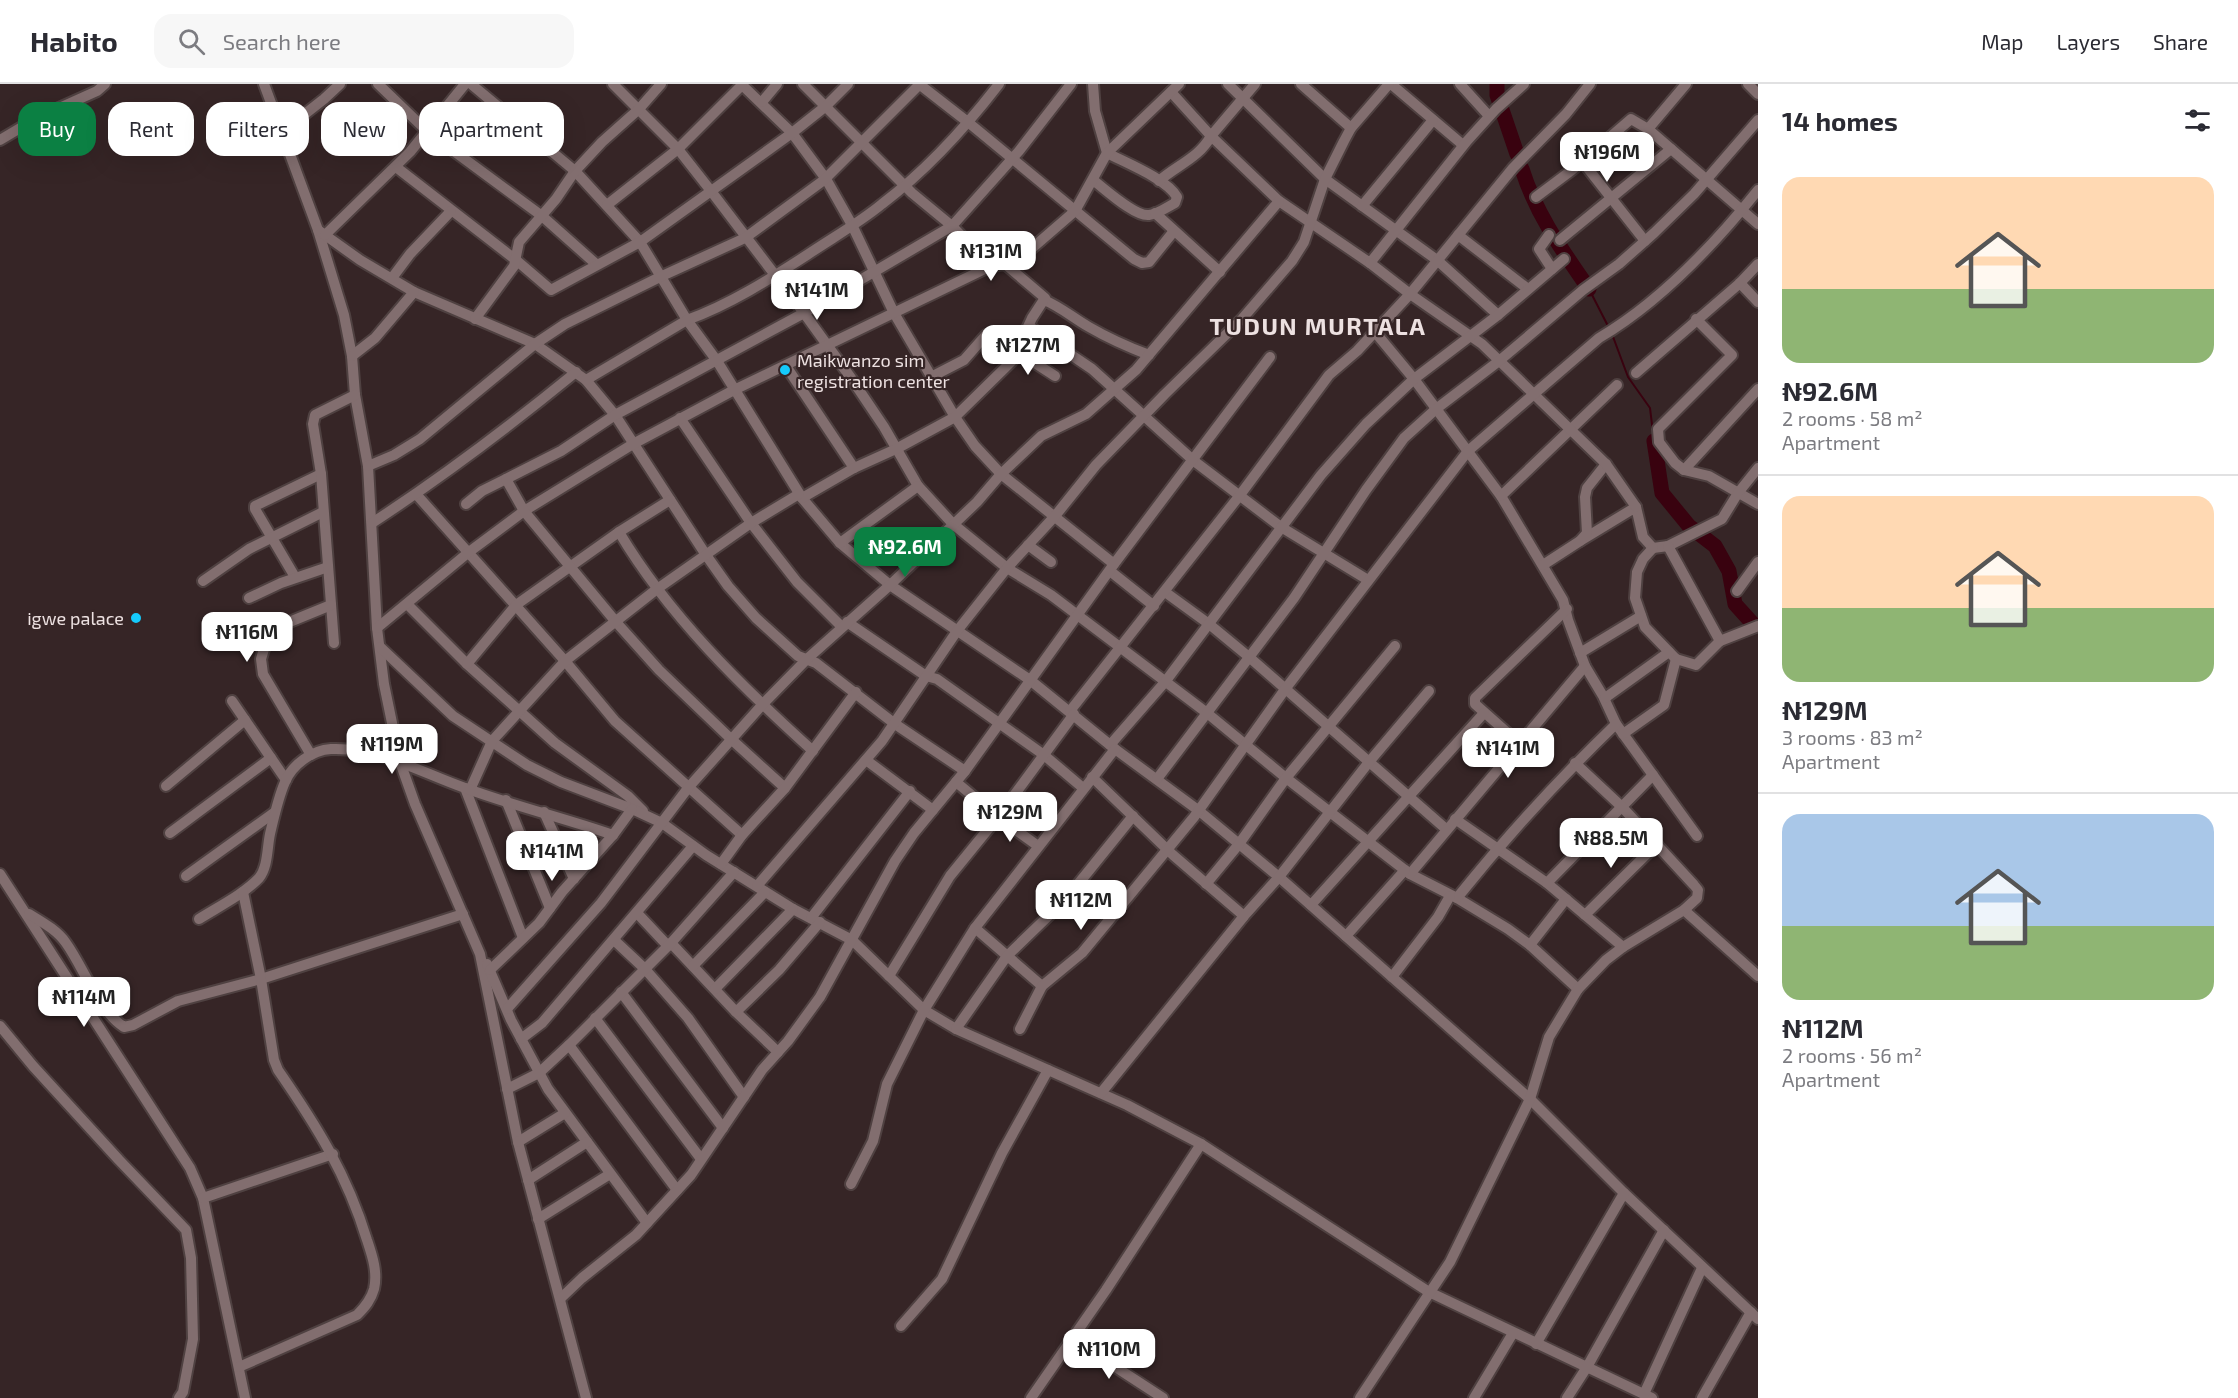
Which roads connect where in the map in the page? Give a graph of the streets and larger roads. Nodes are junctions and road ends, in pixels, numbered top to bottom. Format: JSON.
{"nodes":[{"id":1,"x":105,"y":84,"type":"edge"},
{"id":2,"x":264,"y":84,"type":"edge"},
{"id":3,"x":340,"y":84,"type":"edge"},
{"id":4,"x":378,"y":84,"type":"edge"},
{"id":5,"x":465,"y":84,"type":"edge"},
{"id":6,"x":471,"y":84,"type":"edge"},
{"id":7,"x":613,"y":84,"type":"edge"},
{"id":8,"x":661,"y":84,"type":"edge"},
{"id":9,"x":777,"y":84,"type":"edge"},
{"id":10,"x":802,"y":84,"type":"edge"},
{"id":11,"x":848,"y":84,"type":"edge"},
{"id":12,"x":920,"y":84,"type":"edge"},
{"id":13,"x":999,"y":84,"type":"edge"},
{"id":14,"x":1071,"y":84,"type":"edge"},
{"id":15,"x":1093,"y":84,"type":"edge"},
{"id":16,"x":1228,"y":84,"type":"edge"},
{"id":17,"x":1255,"y":84,"type":"edge"},
{"id":18,"x":1301,"y":84,"type":"edge"},
{"id":19,"x":1390,"y":84,"type":"edge"},
{"id":20,"x":1460,"y":84,"type":"edge"},
{"id":21,"x":1524,"y":84,"type":"edge"},
{"id":22,"x":1590,"y":84,"type":"edge"},
{"id":23,"x":1686,"y":84,"type":"edge"},
{"id":24,"x":1748,"y":84,"type":"edge"},
{"id":25,"x":742,"y":85,"type":"edge"},
{"id":26,"x":1175,"y":88,"type":"edge"},
{"id":27,"x":1758,"y":94,"type":"edge"},
{"id":28,"x":1244,"y":99,"type":"junction"},
{"id":29,"x":271,"y":102,"type":"edge"},
{"id":30,"x":451,"y":102,"type":"edge"},
{"id":31,"x":762,"y":102,"type":"junction"},
{"id":32,"x":826,"y":106,"type":"junction"},
{"id":33,"x":639,"y":109,"type":"junction"},
{"id":34,"x":1496,"y":110,"type":"junction"},
{"id":35,"x":309,"y":111,"type":"edge"},
{"id":36,"x":1433,"y":120,"type":"junction"},
{"id":37,"x":1758,"y":120,"type":"edge"},
{"id":38,"x":419,"y":123,"type":"edge"},
{"id":39,"x":969,"y":123,"type":"junction"},
{"id":40,"x":1352,"y":128,"type":"junction"},
{"id":41,"x":1648,"y":129,"type":"junction"},
{"id":42,"x":792,"y":133,"type":"junction"},
{"id":43,"x":1211,"y":136,"type":"junction"},
{"id":44,"x":0,"y":140,"type":"edge"},
{"id":45,"x":419,"y":142,"type":"edge"},
{"id":46,"x":862,"y":143,"type":"junction"},
{"id":47,"x":1463,"y":146,"type":"junction"},
{"id":48,"x":678,"y":149,"type":"junction"},
{"id":49,"x":1671,"y":149,"type":"junction"},
{"id":50,"x":1107,"y":153,"type":"junction"},
{"id":51,"x":291,"y":156,"type":"edge"},
{"id":52,"x":461,"y":156,"type":"edge"},
{"id":53,"x":1012,"y":159,"type":"junction"},
{"id":54,"x":1582,"y":161,"type":"junction"},
{"id":55,"x":396,"y":167,"type":"junction"},
{"id":56,"x":575,"y":171,"type":"junction"},
{"id":57,"x":826,"y":179,"type":"junction"},
{"id":58,"x":1325,"y":179,"type":"junction"},
{"id":59,"x":1707,"y":179,"type":"junction"},
{"id":60,"x":1094,"y":180,"type":"junction"},
{"id":61,"x":1159,"y":181,"type":"junction"},
{"id":62,"x":905,"y":186,"type":"junction"},
{"id":63,"x":1758,"y":190,"type":"edge"},
{"id":64,"x":711,"y":191,"type":"junction"},
{"id":65,"x":1536,"y":197,"type":"dead end"},
{"id":66,"x":1610,"y":199,"type":"junction"},
{"id":67,"x":1279,"y":201,"type":"junction"},
{"id":68,"x":607,"y":205,"type":"junction"},
{"id":69,"x":1362,"y":206,"type":"junction"},
{"id":70,"x":1743,"y":209,"type":"junction"},
{"id":71,"x":451,"y":211,"type":"junction"},
{"id":72,"x":1075,"y":211,"type":"junction"},
{"id":73,"x":1155,"y":213,"type":"junction"},
{"id":74,"x":542,"y":216,"type":"junction"},
{"id":75,"x":1310,"y":222,"type":"junction"},
{"id":76,"x":1758,"y":224,"type":"edge"},
{"id":77,"x":852,"y":225,"type":"junction"},
{"id":78,"x":952,"y":226,"type":"junction"},
{"id":79,"x":1396,"y":230,"type":"junction"},
{"id":80,"x":1174,"y":231,"type":"junction"},
{"id":81,"x":321,"y":232,"type":"junction"},
{"id":82,"x":1458,"y":235,"type":"junction"},
{"id":83,"x":745,"y":238,"type":"junction"},
{"id":84,"x":1645,"y":241,"type":"junction"},
{"id":85,"x":640,"y":242,"type":"junction"},
{"id":86,"x":1564,"y":259,"type":"dead end"},
{"id":87,"x":516,"y":260,"type":"junction"},
{"id":88,"x":1437,"y":260,"type":"junction"},
{"id":89,"x":1370,"y":263,"type":"junction"},
{"id":90,"x":596,"y":264,"type":"junction"},
{"id":91,"x":1005,"y":264,"type":"junction"},
{"id":92,"x":1758,"y":264,"type":"edge"},
{"id":93,"x":991,"y":266,"type":"junction"},
{"id":94,"x":1552,"y":269,"type":"junction"},
{"id":95,"x":874,"y":272,"type":"junction"},
{"id":96,"x":1220,"y":272,"type":"junction"},
{"id":97,"x":776,"y":275,"type":"junction"},
{"id":98,"x":662,"y":276,"type":"junction"},
{"id":99,"x":392,"y":278,"type":"junction"},
{"id":100,"x":1740,"y":283,"type":"junction"},
{"id":101,"x":1528,"y":289,"type":"junction"},
{"id":102,"x":414,"y":292,"type":"junction"},
{"id":103,"x":1410,"y":294,"type":"junction"},
{"id":104,"x":1044,"y":300,"type":"junction"},
{"id":105,"x":1758,"y":302,"type":"edge"},
{"id":106,"x":804,"y":313,"type":"junction"},
{"id":107,"x":894,"y":314,"type":"junction"},
{"id":108,"x":1498,"y":315,"type":"junction"},
{"id":109,"x":475,"y":319,"type":"junction"},
{"id":110,"x":687,"y":320,"type":"junction"},
{"id":111,"x":1696,"y":320,"type":"junction"},
{"id":112,"x":1030,"y":327,"type":"junction"},
{"id":113,"x":1375,"y":332,"type":"junction"},
{"id":114,"x":986,"y":335,"type":"dead end"},
{"id":115,"x":1471,"y":337,"type":"junction"},
{"id":116,"x":535,"y":344,"type":"junction"},
{"id":117,"x":827,"y":346,"type":"junction"},
{"id":118,"x":1018,"y":352,"type":"junction"},
{"id":119,"x":1149,"y":355,"type":"junction"},
{"id":120,"x":352,"y":356,"type":"junction"},
{"id":121,"x":1270,"y":357,"type":"dead end"},
{"id":122,"x":717,"y":361,"type":"junction"},
{"id":123,"x":1499,"y":361,"type":"junction"},
{"id":124,"x":786,"y":366,"type":"junction"},
{"id":125,"x":576,"y":372,"type":"junction"},
{"id":126,"x":1636,"y":374,"type":"dead end"},
{"id":127,"x":931,"y":376,"type":"junction"},
{"id":128,"x":1055,"y":376,"type":"dead end"},
{"id":129,"x":1414,"y":379,"type":"junction"},
{"id":130,"x":586,"y":380,"type":"junction"},
{"id":131,"x":1617,"y":385,"type":"dead end"},
{"id":132,"x":1758,"y":388,"type":"edge"},
{"id":133,"x":734,"y":390,"type":"junction"},
{"id":134,"x":1115,"y":390,"type":"junction"},
{"id":135,"x":1534,"y":394,"type":"junction"},
{"id":136,"x":355,"y":395,"type":"junction"},
{"id":137,"x":1436,"y":409,"type":"junction"},
{"id":138,"x":615,"y":415,"type":"junction"},
{"id":139,"x":1144,"y":416,"type":"junction"},
{"id":140,"x":955,"y":417,"type":"junction"},
{"id":141,"x":680,"y":418,"type":"junction"},
{"id":142,"x":1571,"y":429,"type":"junction"},
{"id":143,"x":633,"y":444,"type":"junction"},
{"id":144,"x":896,"y":449,"type":"junction"},
{"id":145,"x":1468,"y":451,"type":"junction"},
{"id":146,"x":1194,"y":461,"type":"junction"},
{"id":147,"x":1605,"y":465,"type":"junction"},
{"id":148,"x":368,"y":466,"type":"junction"},
{"id":149,"x":854,"y":468,"type":"junction"},
{"id":150,"x":1758,"y":468,"type":"edge"},
{"id":151,"x":1684,"y":470,"type":"junction"},
{"id":152,"x":321,"y":474,"type":"junction"},
{"id":153,"x":1000,"y":474,"type":"junction"},
{"id":154,"x":506,"y":479,"type":"junction"},
{"id":155,"x":918,"y":486,"type":"junction"},
{"id":156,"x":1738,"y":493,"type":"junction"},
{"id":157,"x":416,"y":494,"type":"junction"},
{"id":158,"x":1240,"y":495,"type":"junction"},
{"id":159,"x":801,"y":496,"type":"junction"},
{"id":160,"x":1501,"y":496,"type":"junction"},
{"id":161,"x":670,"y":500,"type":"junction"},
{"id":162,"x":466,"y":504,"type":"dead end"},
{"id":163,"x":1758,"y":504,"type":"edge"},
{"id":164,"x":1636,"y":507,"type":"junction"},
{"id":165,"x":524,"y":511,"type":"junction"},
{"id":166,"x":324,"y":512,"type":"junction"},
{"id":167,"x":1055,"y":516,"type":"junction"},
{"id":168,"x":372,"y":523,"type":"junction"},
{"id":169,"x":751,"y":523,"type":"junction"},
{"id":170,"x":953,"y":524,"type":"junction"},
{"id":171,"x":1281,"y":527,"type":"junction"},
{"id":172,"x":619,"y":532,"type":"junction"},
{"id":173,"x":273,"y":536,"type":"junction"},
{"id":174,"x":1580,"y":541,"type":"junction"},
{"id":175,"x":840,"y":543,"type":"junction"},
{"id":176,"x":1028,"y":545,"type":"junction"},
{"id":177,"x":1668,"y":546,"type":"junction"},
{"id":178,"x":1653,"y":548,"type":"junction"},
{"id":179,"x":469,"y":552,"type":"junction"},
{"id":180,"x":1324,"y":552,"type":"junction"},
{"id":181,"x":706,"y":555,"type":"junction"},
{"id":182,"x":1051,"y":562,"type":"dead end"},
{"id":183,"x":1758,"y":562,"type":"edge"},
{"id":184,"x":1544,"y":565,"type":"junction"},
{"id":185,"x":328,"y":567,"type":"junction"},
{"id":186,"x":570,"y":567,"type":"junction"},
{"id":187,"x":1112,"y":567,"type":"junction"},
{"id":188,"x":1007,"y":568,"type":"junction"},
{"id":189,"x":296,"y":577,"type":"junction"},
{"id":190,"x":203,"y":580,"type":"dead end"},
{"id":191,"x":1368,"y":580,"type":"junction"},
{"id":192,"x":890,"y":585,"type":"junction"},
{"id":193,"x":657,"y":589,"type":"junction"},
{"id":194,"x":1737,"y":591,"type":"dead end"},
{"id":195,"x":1165,"y":592,"type":"junction"},
{"id":196,"x":249,"y":598,"type":"dead end"},
{"id":197,"x":407,"y":604,"type":"junction"},
{"id":198,"x":331,"y":605,"type":"junction"},
{"id":199,"x":516,"y":605,"type":"junction"},
{"id":200,"x":1154,"y":606,"type":"junction"},
{"id":201,"x":1567,"y":609,"type":"junction"},
{"id":202,"x":1079,"y":615,"type":"junction"},
{"id":203,"x":1641,"y":616,"type":"junction"},
{"id":204,"x":616,"y":622,"type":"junction"},
{"id":205,"x":1209,"y":624,"type":"junction"},
{"id":206,"x":844,"y":625,"type":"junction"},
{"id":207,"x":1758,"y":626,"type":"edge"},
{"id":208,"x":377,"y":628,"type":"junction"},
{"id":209,"x":957,"y":632,"type":"junction"},
{"id":210,"x":1720,"y":641,"type":"junction"},
{"id":211,"x":334,"y":642,"type":"dead end"},
{"id":212,"x":1395,"y":646,"type":"dead end"},
{"id":213,"x":380,"y":647,"type":"junction"},
{"id":214,"x":1121,"y":648,"type":"junction"},
{"id":215,"x":1580,"y":653,"type":"junction"},
{"id":216,"x":1672,"y":655,"type":"junction"},
{"id":217,"x":1249,"y":657,"type":"junction"},
{"id":218,"x":807,"y":659,"type":"junction"},
{"id":219,"x":565,"y":661,"type":"junction"},
{"id":220,"x":467,"y":664,"type":"junction"},
{"id":221,"x":1696,"y":665,"type":"junction"},
{"id":222,"x":1585,"y":666,"type":"junction"},
{"id":223,"x":926,"y":676,"type":"junction"},
{"id":224,"x":1671,"y":677,"type":"junction"},
{"id":225,"x":1030,"y":681,"type":"junction"},
{"id":226,"x":1165,"y":682,"type":"junction"},
{"id":227,"x":1286,"y":688,"type":"junction"},
{"id":228,"x":1429,"y":691,"type":"dead end"},
{"id":229,"x":856,"y":692,"type":"junction"},
{"id":230,"x":1605,"y":698,"type":"junction"},
{"id":231,"x":232,"y":701,"type":"dead end"},
{"id":232,"x":762,"y":705,"type":"junction"},
{"id":233,"x":521,"y":711,"type":"junction"},
{"id":234,"x":1072,"y":713,"type":"junction"},
{"id":235,"x":1207,"y":713,"type":"junction"},
{"id":236,"x":1484,"y":713,"type":"junction"},
{"id":237,"x":245,"y":720,"type":"junction"},
{"id":238,"x":895,"y":723,"type":"junction"},
{"id":239,"x":998,"y":723,"type":"junction"},
{"id":240,"x":1616,"y":724,"type":"junction"},
{"id":241,"x":1329,"y":726,"type":"junction"},
{"id":242,"x":1623,"y":734,"type":"junction"},
{"id":243,"x":730,"y":739,"type":"junction"},
{"id":244,"x":492,"y":741,"type":"junction"},
{"id":245,"x":1248,"y":744,"type":"junction"},
{"id":246,"x":1520,"y":744,"type":"junction"},
{"id":247,"x":1112,"y":747,"type":"junction"},
{"id":248,"x":813,"y":751,"type":"junction"},
{"id":249,"x":311,"y":755,"type":"junction"},
{"id":250,"x":1044,"y":755,"type":"junction"},
{"id":251,"x":271,"y":758,"type":"junction"},
{"id":252,"x":866,"y":760,"type":"junction"},
{"id":253,"x":400,"y":762,"type":"junction"},
{"id":254,"x":1370,"y":762,"type":"junction"},
{"id":255,"x":1575,"y":763,"type":"junction"},
{"id":256,"x":964,"y":771,"type":"junction"},
{"id":257,"x":1653,"y":775,"type":"junction"},
{"id":258,"x":1092,"y":777,"type":"junction"},
{"id":259,"x":1156,"y":778,"type":"junction"},
{"id":260,"x":1286,"y":778,"type":"junction"},
{"id":261,"x":285,"y":780,"type":"junction"},
{"id":262,"x":956,"y":782,"type":"junction"},
{"id":263,"x":166,"y":786,"type":"dead end"},
{"id":264,"x":688,"y":788,"type":"junction"},
{"id":265,"x":785,"y":788,"type":"junction"},
{"id":266,"x":1083,"y":788,"type":"junction"},
{"id":267,"x":468,"y":789,"type":"junction"},
{"id":268,"x":909,"y":791,"type":"junction"},
{"id":269,"x":1409,"y":796,"type":"junction"},
{"id":270,"x":506,"y":801,"type":"junction"},
{"id":271,"x":1622,"y":807,"type":"junction"},
{"id":272,"x":632,"y":809,"type":"junction"},
{"id":273,"x":933,"y":810,"type":"junction"},
{"id":274,"x":1198,"y":810,"type":"junction"},
{"id":275,"x":1330,"y":811,"type":"junction"},
{"id":276,"x":275,"y":812,"type":"junction"},
{"id":277,"x":544,"y":812,"type":"junction"},
{"id":278,"x":649,"y":816,"type":"junction"},
{"id":279,"x":1132,"y":816,"type":"junction"},
{"id":280,"x":998,"y":817,"type":"junction"},
{"id":281,"x":1455,"y":819,"type":"junction"},
{"id":282,"x":662,"y":823,"type":"junction"},
{"id":283,"x":1446,"y":829,"type":"junction"},
{"id":284,"x":170,"y":833,"type":"dead end"},
{"id":285,"x":613,"y":835,"type":"junction"},
{"id":286,"x":742,"y":835,"type":"junction"},
{"id":287,"x":1696,"y":836,"type":"dead end"},
{"id":288,"x":1368,"y":842,"type":"junction"},
{"id":289,"x":1239,"y":844,"type":"junction"},
{"id":290,"x":1657,"y":844,"type":"junction"},
{"id":291,"x":693,"y":846,"type":"junction"},
{"id":292,"x":1038,"y":846,"type":"junction"},
{"id":293,"x":1168,"y":849,"type":"junction"},
{"id":294,"x":1496,"y":849,"type":"junction"},
{"id":295,"x":721,"y":864,"type":"junction"},
{"id":296,"x":734,"y":872,"type":"junction"},
{"id":297,"x":1407,"y":872,"type":"junction"},
{"id":298,"x":0,"y":874,"type":"edge"},
{"id":299,"x":186,"y":876,"type":"dead end"},
{"id":300,"x":1279,"y":877,"type":"junction"},
{"id":301,"x":574,"y":879,"type":"junction"},
{"id":302,"x":1547,"y":883,"type":"junction"},
{"id":303,"x":1206,"y":884,"type":"junction"},
{"id":304,"x":761,"y":889,"type":"junction"},
{"id":305,"x":243,"y":892,"type":"junction"},
{"id":306,"x":1454,"y":897,"type":"junction"},
{"id":307,"x":1566,"y":899,"type":"junction"},
{"id":308,"x":1311,"y":905,"type":"junction"},
{"id":309,"x":550,"y":908,"type":"junction"},
{"id":310,"x":793,"y":909,"type":"junction"},
{"id":311,"x":1684,"y":910,"type":"junction"},
{"id":312,"x":26,"y":912,"type":"junction"},
{"id":313,"x":637,"y":913,"type":"junction"},
{"id":314,"x":463,"y":914,"type":"junction"},
{"id":315,"x":1585,"y":915,"type":"junction"},
{"id":316,"x":1244,"y":916,"type":"junction"},
{"id":317,"x":199,"y":919,"type":"dead end"},
{"id":318,"x":816,"y":920,"type":"junction"},
{"id":319,"x":975,"y":928,"type":"junction"},
{"id":320,"x":1346,"y":936,"type":"junction"},
{"id":321,"x":523,"y":938,"type":"junction"},
{"id":322,"x":614,"y":940,"type":"junction"},
{"id":323,"x":852,"y":940,"type":"junction"},
{"id":324,"x":670,"y":945,"type":"junction"},
{"id":325,"x":1530,"y":945,"type":"junction"},
{"id":326,"x":1623,"y":947,"type":"junction"},
{"id":327,"x":480,"y":954,"type":"junction"},
{"id":328,"x":1007,"y":956,"type":"junction"},
{"id":329,"x":693,"y":966,"type":"junction"},
{"id":330,"x":645,"y":969,"type":"junction"},
{"id":331,"x":490,"y":970,"type":"junction"},
{"id":332,"x":1758,"y":975,"type":"edge"},
{"id":333,"x":889,"y":976,"type":"junction"},
{"id":334,"x":1392,"y":977,"type":"junction"},
{"id":335,"x":261,"y":979,"type":"junction"},
{"id":336,"x":1042,"y":986,"type":"junction"},
{"id":337,"x":715,"y":989,"type":"junction"},
{"id":338,"x":1578,"y":989,"type":"junction"},
{"id":339,"x":621,"y":992,"type":"junction"},
{"id":340,"x":507,"y":1009,"type":"junction"},
{"id":341,"x":924,"y":1010,"type":"junction"},
{"id":342,"x":736,"y":1011,"type":"junction"},
{"id":343,"x":595,"y":1018,"type":"junction"},
{"id":344,"x":0,"y":1026,"type":"edge"},
{"id":345,"x":956,"y":1029,"type":"junction"},
{"id":346,"x":1020,"y":1029,"type":"dead end"},
{"id":347,"x":521,"y":1039,"type":"junction"},
{"id":348,"x":569,"y":1045,"type":"junction"},
{"id":349,"x":778,"y":1052,"type":"junction"},
{"id":350,"x":1048,"y":1070,"type":"junction"},
{"id":351,"x":539,"y":1073,"type":"junction"},
{"id":352,"x":507,"y":1089,"type":"junction"},
{"id":353,"x":1101,"y":1093,"type":"junction"},
{"id":354,"x":744,"y":1097,"type":"junction"},
{"id":355,"x":1530,"y":1099,"type":"junction"},
{"id":356,"x":565,"y":1113,"type":"junction"},
{"id":357,"x":723,"y":1128,"type":"junction"},
{"id":358,"x":518,"y":1142,"type":"junction"},
{"id":359,"x":586,"y":1142,"type":"junction"},
{"id":360,"x":1201,"y":1144,"type":"junction"},
{"id":361,"x":333,"y":1154,"type":"junction"},
{"id":362,"x":701,"y":1160,"type":"junction"},
{"id":363,"x":610,"y":1174,"type":"junction"},
{"id":364,"x":528,"y":1180,"type":"junction"},
{"id":365,"x":850,"y":1184,"type":"dead end"},
{"id":366,"x":677,"y":1190,"type":"junction"},
{"id":367,"x":1624,"y":1193,"type":"junction"},
{"id":368,"x":203,"y":1198,"type":"junction"},
{"id":369,"x":538,"y":1219,"type":"junction"},
{"id":370,"x":647,"y":1224,"type":"junction"},
{"id":371,"x":1664,"y":1230,"type":"junction"},
{"id":372,"x":1702,"y":1268,"type":"junction"},
{"id":373,"x":1429,"y":1293,"type":"junction"},
{"id":374,"x":561,"y":1298,"type":"junction"},
{"id":375,"x":1754,"y":1316,"type":"edge"},
{"id":376,"x":901,"y":1326,"type":"dead end"},
{"id":377,"x":1513,"y":1333,"type":"junction"},
{"id":378,"x":1071,"y":1338,"type":"junction"},
{"id":379,"x":1536,"y":1344,"type":"junction"},
{"id":380,"x":1587,"y":1366,"type":"junction"},
{"id":381,"x":239,"y":1367,"type":"junction"},
{"id":382,"x":1648,"y":1396,"type":"edge"},
{"id":383,"x":179,"y":1398,"type":"edge"},
{"id":384,"x":245,"y":1398,"type":"edge"},
{"id":385,"x":586,"y":1398,"type":"edge"},
{"id":386,"x":1031,"y":1398,"type":"edge"},
{"id":387,"x":1163,"y":1398,"type":"edge"},
{"id":388,"x":1360,"y":1398,"type":"edge"},
{"id":389,"x":1474,"y":1398,"type":"edge"},
{"id":390,"x":1567,"y":1398,"type":"edge"},
{"id":391,"x":1702,"y":1398,"type":"edge"}],
"edges":[{"from":1,"to":44,"type":"street"},
{"from":2,"to":29,"type":"street"},
{"from":3,"to":35,"type":"street"},
{"from":4,"to":38,"type":"street"},
{"from":5,"to":30,"type":"street"},
{"from":6,"to":56,"type":"street"},
{"from":7,"to":33,"type":"street"},
{"from":8,"to":33,"type":"street"},
{"from":9,"to":31,"type":"street"},
{"from":10,"to":32,"type":"street"},
{"from":11,"to":32,"type":"street"},
{"from":12,"to":39,"type":"street"},
{"from":12,"to":46,"type":"street"},
{"from":13,"to":39,"type":"street"},
{"from":14,"to":53,"type":"street"},
{"from":15,"to":50,"type":"street"},
{"from":16,"to":28,"type":"street"},
{"from":17,"to":28,"type":"street"},
{"from":18,"to":40,"type":"street"},
{"from":19,"to":36,"type":"street"},
{"from":19,"to":40,"type":"street"},
{"from":20,"to":34,"type":"street"},
{"from":21,"to":34,"type":"street"},
{"from":22,"to":82,"type":"street"},
{"from":23,"to":41,"type":"street"},
{"from":24,"to":27,"type":"street"},
{"from":25,"to":31,"type":"street"},
{"from":25,"to":48,"type":"street"},
{"from":26,"to":43,"type":"street"},
{"from":26,"to":50,"type":"street"},
{"from":28,"to":43,"type":"street"},
{"from":28,"to":58,"type":"street"},
{"from":31,"to":42,"type":"street"},
{"from":32,"to":42,"type":"street"},
{"from":32,"to":46,"type":"street"},
{"from":33,"to":48,"type":"street"},
{"from":33,"to":56,"type":"street"},
{"from":34,"to":47,"type":"street"},
{"from":36,"to":47,"type":"street"},
{"from":36,"to":69,"type":"street"},
{"from":37,"to":59,"type":"street"},
{"from":39,"to":53,"type":"street"},
{"from":39,"to":62,"type":"street"},
{"from":40,"to":58,"type":"street"},
{"from":41,"to":49,"type":"street"},
{"from":41,"to":54,"type":"street"},
{"from":42,"to":57,"type":"street"},
{"from":42,"to":64,"type":"street"},
{"from":43,"to":61,"type":"street"},
{"from":43,"to":67,"type":"street"},
{"from":45,"to":55,"type":"street"},
{"from":46,"to":57,"type":"street"},
{"from":46,"to":62,"type":"street"},
{"from":47,"to":79,"type":"street"},
{"from":48,"to":64,"type":"street"},
{"from":48,"to":68,"type":"street"},
{"from":49,"to":59,"type":"street"},
{"from":49,"to":66,"type":"street"},
{"from":50,"to":60,"type":"street"},
{"from":50,"to":61,"type":"street"},
{"from":51,"to":81,"type":"street"},
{"from":52,"to":74,"type":"street"},
{"from":53,"to":72,"type":"street"},
{"from":53,"to":78,"type":"street"},
{"from":54,"to":65,"type":"street"},
{"from":54,"to":66,"type":"street"},
{"from":55,"to":71,"type":"street"},
{"from":55,"to":81,"type":"street"},
{"from":56,"to":68,"type":"street"},
{"from":56,"to":74,"type":"street"},
{"from":57,"to":77,"type":"street"},
{"from":57,"to":83,"type":"street"},
{"from":58,"to":69,"type":"street"},
{"from":58,"to":75,"type":"street"},
{"from":59,"to":70,"type":"street"},
{"from":59,"to":84,"type":"street"},
{"from":60,"to":72,"type":"street"},
{"from":60,"to":73,"type":"street"},
{"from":61,"to":73,"type":"street"},
{"from":62,"to":77,"type":"street"},
{"from":62,"to":78,"type":"street"},
{"from":63,"to":70,"type":"street"},
{"from":64,"to":83,"type":"street"},
{"from":64,"to":85,"type":"street"},
{"from":66,"to":84,"type":"street"},
{"from":66,"to":94,"type":"street"},
{"from":67,"to":75,"type":"street"},
{"from":67,"to":96,"type":"street"},
{"from":68,"to":85,"type":"street"},
{"from":69,"to":79,"type":"street"},
{"from":70,"to":76,"type":"street"},
{"from":70,"to":135,"type":"street"},
{"from":71,"to":87,"type":"street"},
{"from":71,"to":99,"type":"street"},
{"from":72,"to":80,"type":"street"},
{"from":72,"to":91,"type":"street"},
{"from":73,"to":80,"type":"street"},
{"from":74,"to":87,"type":"street"},
{"from":74,"to":90,"type":"street"},
{"from":75,"to":89,"type":"street"},
{"from":75,"to":139,"type":"street"},
{"from":77,"to":95,"type":"street"},
{"from":77,"to":97,"type":"street"},
{"from":78,"to":93,"type":"street"},
{"from":78,"to":95,"type":"street"},
{"from":79,"to":88,"type":"street"},
{"from":79,"to":89,"type":"street"},
{"from":80,"to":96,"type":"street"},
{"from":81,"to":99,"type":"street"},
{"from":81,"to":120,"type":"street"},
{"from":82,"to":88,"type":"street"},
{"from":82,"to":101,"type":"street"},
{"from":83,"to":97,"type":"street"},
{"from":83,"to":98,"type":"street"},
{"from":84,"to":123,"type":"street"},
{"from":85,"to":90,"type":"street"},
{"from":85,"to":98,"type":"street"},
{"from":86,"to":94,"type":"street"},
{"from":87,"to":90,"type":"street"},
{"from":87,"to":109,"type":"street"},
{"from":88,"to":103,"type":"street"},
{"from":88,"to":108,"type":"street"},
{"from":89,"to":103,"type":"street"},
{"from":91,"to":93,"type":"street"},
{"from":91,"to":104,"type":"street"},
{"from":92,"to":100,"type":"street"},
{"from":93,"to":107,"type":"street"},
{"from":94,"to":101,"type":"street"},
{"from":95,"to":106,"type":"street"},
{"from":95,"to":107,"type":"street"},
{"from":96,"to":119,"type":"street"},
{"from":97,"to":106,"type":"street"},
{"from":97,"to":110,"type":"street"},
{"from":98,"to":110,"type":"street"},
{"from":98,"to":116,"type":"street"},
{"from":99,"to":102,"type":"street"},
{"from":100,"to":105,"type":"street"},
{"from":100,"to":111,"type":"street"},
{"from":101,"to":108,"type":"street"},
{"from":102,"to":109,"type":"street"},
{"from":102,"to":120,"type":"street"},
{"from":103,"to":113,"type":"street"},
{"from":103,"to":115,"type":"street"},
{"from":104,"to":112,"type":"street"},
{"from":104,"to":119,"type":"street"},
{"from":106,"to":117,"type":"street"},
{"from":106,"to":122,"type":"street"},
{"from":107,"to":117,"type":"street"},
{"from":107,"to":127,"type":"street"},
{"from":108,"to":115,"type":"street"},
{"from":109,"to":116,"type":"street"},
{"from":110,"to":122,"type":"street"},
{"from":110,"to":130,"type":"street"},
{"from":111,"to":126,"type":"street"},
{"from":111,"to":151,"type":"street"},
{"from":112,"to":118,"type":"street"},
{"from":112,"to":134,"type":"street"},
{"from":113,"to":129,"type":"street"},
{"from":113,"to":158,"type":"street"},
{"from":114,"to":127,"type":"street"},
{"from":115,"to":123,"type":"street"},
{"from":115,"to":129,"type":"street"},
{"from":116,"to":125,"type":"street"},
{"from":116,"to":148,"type":"street"},
{"from":117,"to":124,"type":"street"},
{"from":117,"to":144,"type":"street"},
{"from":118,"to":128,"type":"street"},
{"from":118,"to":140,"type":"street"},
{"from":119,"to":134,"type":"street"},
{"from":120,"to":136,"type":"street"},
{"from":121,"to":146,"type":"street"},
{"from":122,"to":133,"type":"street"},
{"from":122,"to":138,"type":"street"},
{"from":123,"to":135,"type":"street"},
{"from":123,"to":137,"type":"street"},
{"from":124,"to":133,"type":"street"},
{"from":124,"to":149,"type":"street"},
{"from":125,"to":130,"type":"street"},
{"from":125,"to":157,"type":"street"},
{"from":127,"to":140,"type":"street"},
{"from":129,"to":137,"type":"street"},
{"from":129,"to":171,"type":"street"},
{"from":130,"to":138,"type":"street"},
{"from":131,"to":142,"type":"street"},
{"from":132,"to":151,"type":"street"},
{"from":133,"to":141,"type":"street"},
{"from":133,"to":159,"type":"street"},
{"from":134,"to":139,"type":"street"},
{"from":134,"to":153,"type":"street"},
{"from":135,"to":142,"type":"street"},
{"from":135,"to":145,"type":"street"},
{"from":136,"to":148,"type":"street"},
{"from":136,"to":152,"type":"street"},
{"from":137,"to":145,"type":"street"},
{"from":137,"to":180,"type":"street"},
{"from":138,"to":143,"type":"street"},
{"from":138,"to":154,"type":"street"},
{"from":139,"to":146,"type":"street"},
{"from":139,"to":167,"type":"street"},
{"from":140,"to":144,"type":"street"},
{"from":140,"to":153,"type":"street"},
{"from":141,"to":143,"type":"street"},
{"from":141,"to":169,"type":"street"},
{"from":142,"to":147,"type":"street"},
{"from":142,"to":160,"type":"street"},
{"from":143,"to":161,"type":"street"},
{"from":143,"to":165,"type":"street"},
{"from":144,"to":149,"type":"street"},
{"from":144,"to":155,"type":"street"},
{"from":145,"to":160,"type":"street"},
{"from":145,"to":191,"type":"street"},
{"from":146,"to":158,"type":"street"},
{"from":146,"to":187,"type":"street"},
{"from":147,"to":164,"type":"street"},
{"from":147,"to":174,"type":"street"},
{"from":148,"to":168,"type":"street"},
{"from":149,"to":159,"type":"street"},
{"from":150,"to":156,"type":"street"},
{"from":151,"to":156,"type":"street"},
{"from":152,"to":166,"type":"street"},
{"from":152,"to":173,"type":"street"},
{"from":153,"to":167,"type":"street"},
{"from":153,"to":170,"type":"street"},
{"from":154,"to":162,"type":"street"},
{"from":154,"to":165,"type":"street"},
{"from":155,"to":170,"type":"street"},
{"from":155,"to":175,"type":"street"},
{"from":156,"to":163,"type":"street"},
{"from":156,"to":177,"type":"street"},
{"from":157,"to":168,"type":"street"},
{"from":157,"to":179,"type":"street"},
{"from":158,"to":171,"type":"street"},
{"from":158,"to":195,"type":"street"},
{"from":159,"to":169,"type":"street"},
{"from":159,"to":175,"type":"street"},
{"from":160,"to":184,"type":"street"},
{"from":161,"to":172,"type":"street"},
{"from":161,"to":181,"type":"street"},
{"from":164,"to":174,"type":"street"},
{"from":164,"to":178,"type":"street"},
{"from":165,"to":179,"type":"street"},
{"from":165,"to":186,"type":"street"},
{"from":166,"to":173,"type":"street"},
{"from":166,"to":185,"type":"street"},
{"from":167,"to":176,"type":"street"},
{"from":167,"to":187,"type":"street"},
{"from":168,"to":208,"type":"street"},
{"from":169,"to":181,"type":"street"},
{"from":169,"to":206,"type":"street"},
{"from":170,"to":188,"type":"street"},
{"from":170,"to":192,"type":"street"},
{"from":171,"to":180,"type":"street"},
{"from":171,"to":205,"type":"street"},
{"from":172,"to":186,"type":"street"},
{"from":172,"to":193,"type":"street"},
{"from":173,"to":189,"type":"street"},
{"from":173,"to":190,"type":"street"},
{"from":174,"to":184,"type":"street"},
{"from":175,"to":192,"type":"street"},
{"from":176,"to":182,"type":"street"},
{"from":176,"to":188,"type":"street"},
{"from":177,"to":178,"type":"street"},
{"from":177,"to":210,"type":"street"},
{"from":178,"to":203,"type":"street"},
{"from":179,"to":197,"type":"street"},
{"from":179,"to":199,"type":"street"},
{"from":180,"to":191,"type":"street"},
{"from":180,"to":217,"type":"street"},
{"from":181,"to":193,"type":"street"},
{"from":181,"to":218,"type":"street"},
{"from":183,"to":194,"type":"street"},
{"from":184,"to":201,"type":"street"},
{"from":185,"to":189,"type":"street"},
{"from":185,"to":198,"type":"street"},
{"from":186,"to":199,"type":"street"},
{"from":186,"to":204,"type":"street"},
{"from":187,"to":200,"type":"street"},
{"from":187,"to":202,"type":"street"},
{"from":188,"to":202,"type":"street"},
{"from":188,"to":209,"type":"street"},
{"from":189,"to":196,"type":"street"},
{"from":191,"to":227,"type":"street"},
{"from":192,"to":206,"type":"street"},
{"from":192,"to":209,"type":"street"},
{"from":193,"to":204,"type":"street"},
{"from":193,"to":232,"type":"street"},
{"from":195,"to":200,"type":"street"},
{"from":195,"to":205,"type":"street"},
{"from":197,"to":208,"type":"street"},
{"from":197,"to":220,"type":"street"},
{"from":198,"to":211,"type":"street"},
{"from":198,"to":249,"type":"street"},
{"from":199,"to":219,"type":"street"},
{"from":199,"to":220,"type":"street"},
{"from":200,"to":214,"type":"street"},
{"from":201,"to":215,"type":"street"},
{"from":201,"to":236,"type":"street"},
{"from":202,"to":214,"type":"street"},
{"from":202,"to":225,"type":"street"},
{"from":203,"to":215,"type":"street"},
{"from":203,"to":216,"type":"street"},
{"from":204,"to":219,"type":"street"},
{"from":204,"to":243,"type":"street"},
{"from":205,"to":217,"type":"street"},
{"from":205,"to":226,"type":"street"},
{"from":206,"to":218,"type":"street"},
{"from":206,"to":223,"type":"street"},
{"from":207,"to":210,"type":"street"},
{"from":208,"to":213,"type":"street"},
{"from":209,"to":223,"type":"street"},
{"from":209,"to":225,"type":"street"},
{"from":210,"to":221,"type":"street"},
{"from":212,"to":241,"type":"street"},
{"from":213,"to":244,"type":"street"},
{"from":213,"to":253,"type":"street"},
{"from":214,"to":226,"type":"street"},
{"from":214,"to":234,"type":"street"},
{"from":215,"to":222,"type":"street"},
{"from":216,"to":221,"type":"street"},
{"from":216,"to":224,"type":"street"},
{"from":216,"to":230,"type":"street"},
{"from":217,"to":227,"type":"street"},
{"from":217,"to":235,"type":"street"},
{"from":218,"to":229,"type":"street"},
{"from":218,"to":232,"type":"street"},
{"from":219,"to":233,"type":"street"},
{"from":219,"to":264,"type":"street"},
{"from":220,"to":233,"type":"street"},
{"from":221,"to":224,"type":"street"},
{"from":222,"to":230,"type":"street"},
{"from":222,"to":246,"type":"street"},
{"from":223,"to":238,"type":"street"},
{"from":223,"to":239,"type":"street"},
{"from":224,"to":242,"type":"street"},
{"from":225,"to":234,"type":"street"},
{"from":225,"to":239,"type":"street"},
{"from":226,"to":235,"type":"street"},
{"from":226,"to":247,"type":"street"},
{"from":227,"to":241,"type":"street"},
{"from":227,"to":245,"type":"street"},
{"from":228,"to":254,"type":"street"},
{"from":229,"to":238,"type":"street"},
{"from":229,"to":248,"type":"street"},
{"from":230,"to":240,"type":"street"},
{"from":231,"to":237,"type":"street"},
{"from":232,"to":243,"type":"street"},
{"from":232,"to":248,"type":"street"},
{"from":233,"to":244,"type":"street"},
{"from":233,"to":278,"type":"street"},
{"from":234,"to":247,"type":"street"},
{"from":234,"to":250,"type":"street"},
{"from":235,"to":245,"type":"street"},
{"from":235,"to":259,"type":"street"},
{"from":236,"to":246,"type":"street"},
{"from":236,"to":269,"type":"street"},
{"from":237,"to":251,"type":"street"},
{"from":237,"to":263,"type":"street"},
{"from":238,"to":252,"type":"street"},
{"from":238,"to":256,"type":"street"},
{"from":239,"to":250,"type":"street"},
{"from":239,"to":256,"type":"street"},
{"from":240,"to":242,"type":"street"},
{"from":240,"to":255,"type":"street"},
{"from":241,"to":254,"type":"street"},
{"from":241,"to":260,"type":"street"},
{"from":242,"to":257,"type":"street"},
{"from":243,"to":264,"type":"street"},
{"from":243,"to":265,"type":"street"},
{"from":244,"to":267,"type":"street"},
{"from":244,"to":272,"type":"street"},
{"from":245,"to":260,"type":"street"},
{"from":245,"to":274,"type":"street"},
{"from":246,"to":281,"type":"street"},
{"from":247,"to":258,"type":"street"},
{"from":247,"to":259,"type":"street"},
{"from":248,"to":265,"type":"street"},
{"from":249,"to":253,"type":"street"},
{"from":249,"to":261,"type":"street"},
{"from":250,"to":266,"type":"street"},
{"from":250,"to":280,"type":"street"},
{"from":251,"to":261,"type":"street"},
{"from":251,"to":284,"type":"street"},
{"from":252,"to":268,"type":"street"},
{"from":252,"to":304,"type":"street"},
{"from":253,"to":267,"type":"street"},
{"from":253,"to":314,"type":"street"},
{"from":254,"to":269,"type":"street"},
{"from":254,"to":275,"type":"street"},
{"from":255,"to":271,"type":"street"},
{"from":255,"to":294,"type":"street"},
{"from":256,"to":262,"type":"street"},
{"from":257,"to":271,"type":"street"},
{"from":257,"to":287,"type":"street"},
{"from":258,"to":266,"type":"street"},
{"from":258,"to":279,"type":"street"},
{"from":259,"to":274,"type":"street"},
{"from":260,"to":275,"type":"street"},
{"from":260,"to":289,"type":"street"},
{"from":261,"to":276,"type":"street"},
{"from":262,"to":273,"type":"street"},
{"from":262,"to":280,"type":"street"},
{"from":264,"to":282,"type":"street"},
{"from":264,"to":286,"type":"street"},
{"from":265,"to":286,"type":"street"},
{"from":266,"to":292,"type":"street"},
{"from":267,"to":270,"type":"street"},
{"from":267,"to":321,"type":"street"},
{"from":268,"to":273,"type":"street"},
{"from":268,"to":318,"type":"street"},
{"from":269,"to":283,"type":"street"},
{"from":269,"to":288,"type":"street"},
{"from":270,"to":277,"type":"street"},
{"from":270,"to":309,"type":"street"},
{"from":271,"to":290,"type":"street"},
{"from":271,"to":302,"type":"street"},
{"from":272,"to":278,"type":"street"},
{"from":272,"to":285,"type":"street"},
{"from":273,"to":323,"type":"street"},
{"from":274,"to":289,"type":"street"},
{"from":274,"to":293,"type":"street"},
{"from":275,"to":288,"type":"street"},
{"from":275,"to":300,"type":"street"},
{"from":276,"to":299,"type":"street"},
{"from":276,"to":305,"type":"street"},
{"from":277,"to":285,"type":"street"},
{"from":277,"to":301,"type":"street"},
{"from":278,"to":282,"type":"street"},
{"from":279,"to":293,"type":"street"},
{"from":279,"to":328,"type":"street"},
{"from":280,"to":292,"type":"street"},
{"from":280,"to":333,"type":"street"},
{"from":281,"to":283,"type":"street"},
{"from":281,"to":294,"type":"street"},
{"from":282,"to":291,"type":"street"},
{"from":282,"to":340,"type":"street"},
{"from":283,"to":297,"type":"street"},
{"from":285,"to":301,"type":"street"},
{"from":286,"to":295,"type":"street"},
{"from":288,"to":297,"type":"street"},
{"from":288,"to":308,"type":"street"},
{"from":289,"to":300,"type":"street"},
{"from":289,"to":303,"type":"street"},
{"from":290,"to":311,"type":"street"},
{"from":290,"to":315,"type":"street"},
{"from":291,"to":295,"type":"street"},
{"from":291,"to":313,"type":"street"},
{"from":292,"to":319,"type":"street"},
{"from":293,"to":303,"type":"street"},
{"from":293,"to":336,"type":"street"},
{"from":294,"to":302,"type":"street"},
{"from":294,"to":306,"type":"street"},
{"from":295,"to":296,"type":"street"},
{"from":296,"to":304,"type":"street"},
{"from":296,"to":324,"type":"street"},
{"from":297,"to":306,"type":"street"},
{"from":297,"to":320,"type":"street"},
{"from":298,"to":312,"type":"street"},
{"from":300,"to":308,"type":"street"},
{"from":300,"to":316,"type":"street"},
{"from":301,"to":309,"type":"street"},
{"from":302,"to":307,"type":"street"},
{"from":303,"to":316,"type":"street"},
{"from":304,"to":310,"type":"street"},
{"from":304,"to":329,"type":"street"},
{"from":305,"to":317,"type":"street"},
{"from":305,"to":335,"type":"street"},
{"from":306,"to":325,"type":"street"},
{"from":306,"to":334,"type":"street"},
{"from":307,"to":315,"type":"street"},
{"from":307,"to":325,"type":"street"},
{"from":308,"to":320,"type":"street"},
{"from":309,"to":321,"type":"street"},
{"from":310,"to":318,"type":"street"},
{"from":310,"to":337,"type":"street"},
{"from":311,"to":326,"type":"street"},
{"from":311,"to":332,"type":"street"},
{"from":312,"to":335,"type":"street"},
{"from":312,"to":368,"type":"street"},
{"from":313,"to":322,"type":"street"},
{"from":313,"to":324,"type":"street"},
{"from":314,"to":327,"type":"street"},
{"from":314,"to":335,"type":"street"},
{"from":315,"to":326,"type":"street"},
{"from":316,"to":353,"type":"street"},
{"from":318,"to":323,"type":"street"},
{"from":318,"to":342,"type":"street"},
{"from":319,"to":328,"type":"street"},
{"from":319,"to":341,"type":"street"},
{"from":320,"to":334,"type":"street"},
{"from":321,"to":331,"type":"street"},
{"from":322,"to":330,"type":"street"},
{"from":322,"to":347,"type":"street"},
{"from":323,"to":333,"type":"street"},
{"from":323,"to":349,"type":"street"},
{"from":324,"to":329,"type":"street"},
{"from":324,"to":330,"type":"street"},
{"from":325,"to":338,"type":"street"},
{"from":326,"to":338,"type":"street"},
{"from":327,"to":331,"type":"street"},
{"from":327,"to":352,"type":"street"},
{"from":328,"to":336,"type":"street"},
{"from":328,"to":345,"type":"street"},
{"from":329,"to":337,"type":"street"},
{"from":330,"to":339,"type":"street"},
{"from":330,"to":354,"type":"street"},
{"from":331,"to":340,"type":"street"},
{"from":333,"to":341,"type":"street"},
{"from":334,"to":355,"type":"street"},
{"from":335,"to":361,"type":"street"},
{"from":336,"to":346,"type":"street"},
{"from":337,"to":342,"type":"street"},
{"from":338,"to":355,"type":"street"},
{"from":339,"to":343,"type":"street"},
{"from":339,"to":357,"type":"street"},
{"from":340,"to":347,"type":"street"},
{"from":341,"to":345,"type":"street"},
{"from":341,"to":365,"type":"street"},
{"from":342,"to":349,"type":"street"},
{"from":343,"to":348,"type":"street"},
{"from":343,"to":362,"type":"street"},
{"from":344,"to":383,"type":"street"},
{"from":345,"to":350,"type":"street"},
{"from":347,"to":351,"type":"street"},
{"from":348,"to":351,"type":"street"},
{"from":348,"to":366,"type":"street"},
{"from":349,"to":354,"type":"street"},
{"from":350,"to":353,"type":"street"},
{"from":350,"to":376,"type":"street"},
{"from":351,"to":352,"type":"street"},
{"from":351,"to":356,"type":"street"},
{"from":352,"to":358,"type":"street"},
{"from":353,"to":360,"type":"street"},
{"from":354,"to":357,"type":"street"},
{"from":355,"to":367,"type":"street"},
{"from":355,"to":373,"type":"street"},
{"from":356,"to":358,"type":"street"},
{"from":356,"to":359,"type":"street"},
{"from":357,"to":362,"type":"street"},
{"from":358,"to":364,"type":"street"},
{"from":359,"to":363,"type":"street"},
{"from":359,"to":364,"type":"street"},
{"from":360,"to":373,"type":"street"},
{"from":360,"to":378,"type":"street"},
{"from":361,"to":368,"type":"street"},
{"from":361,"to":381,"type":"street"},
{"from":362,"to":366,"type":"street"},
{"from":363,"to":369,"type":"street"},
{"from":363,"to":370,"type":"street"},
{"from":364,"to":369,"type":"street"},
{"from":366,"to":370,"type":"street"},
{"from":367,"to":371,"type":"street"},
{"from":367,"to":379,"type":"street"},
{"from":368,"to":381,"type":"street"},
{"from":369,"to":374,"type":"street"},
{"from":370,"to":374,"type":"street"},
{"from":371,"to":372,"type":"street"},
{"from":371,"to":380,"type":"street"},
{"from":372,"to":375,"type":"street"},
{"from":372,"to":382,"type":"street"},
{"from":373,"to":377,"type":"street"},
{"from":373,"to":388,"type":"street"},
{"from":374,"to":385,"type":"street"},
{"from":375,"to":391,"type":"street"},
{"from":377,"to":379,"type":"street"},
{"from":377,"to":389,"type":"street"},
{"from":378,"to":386,"type":"street"},
{"from":378,"to":387,"type":"street"},
{"from":379,"to":380,"type":"street"},
{"from":380,"to":382,"type":"street"},
{"from":380,"to":390,"type":"street"},
{"from":381,"to":384,"type":"street"}]}
